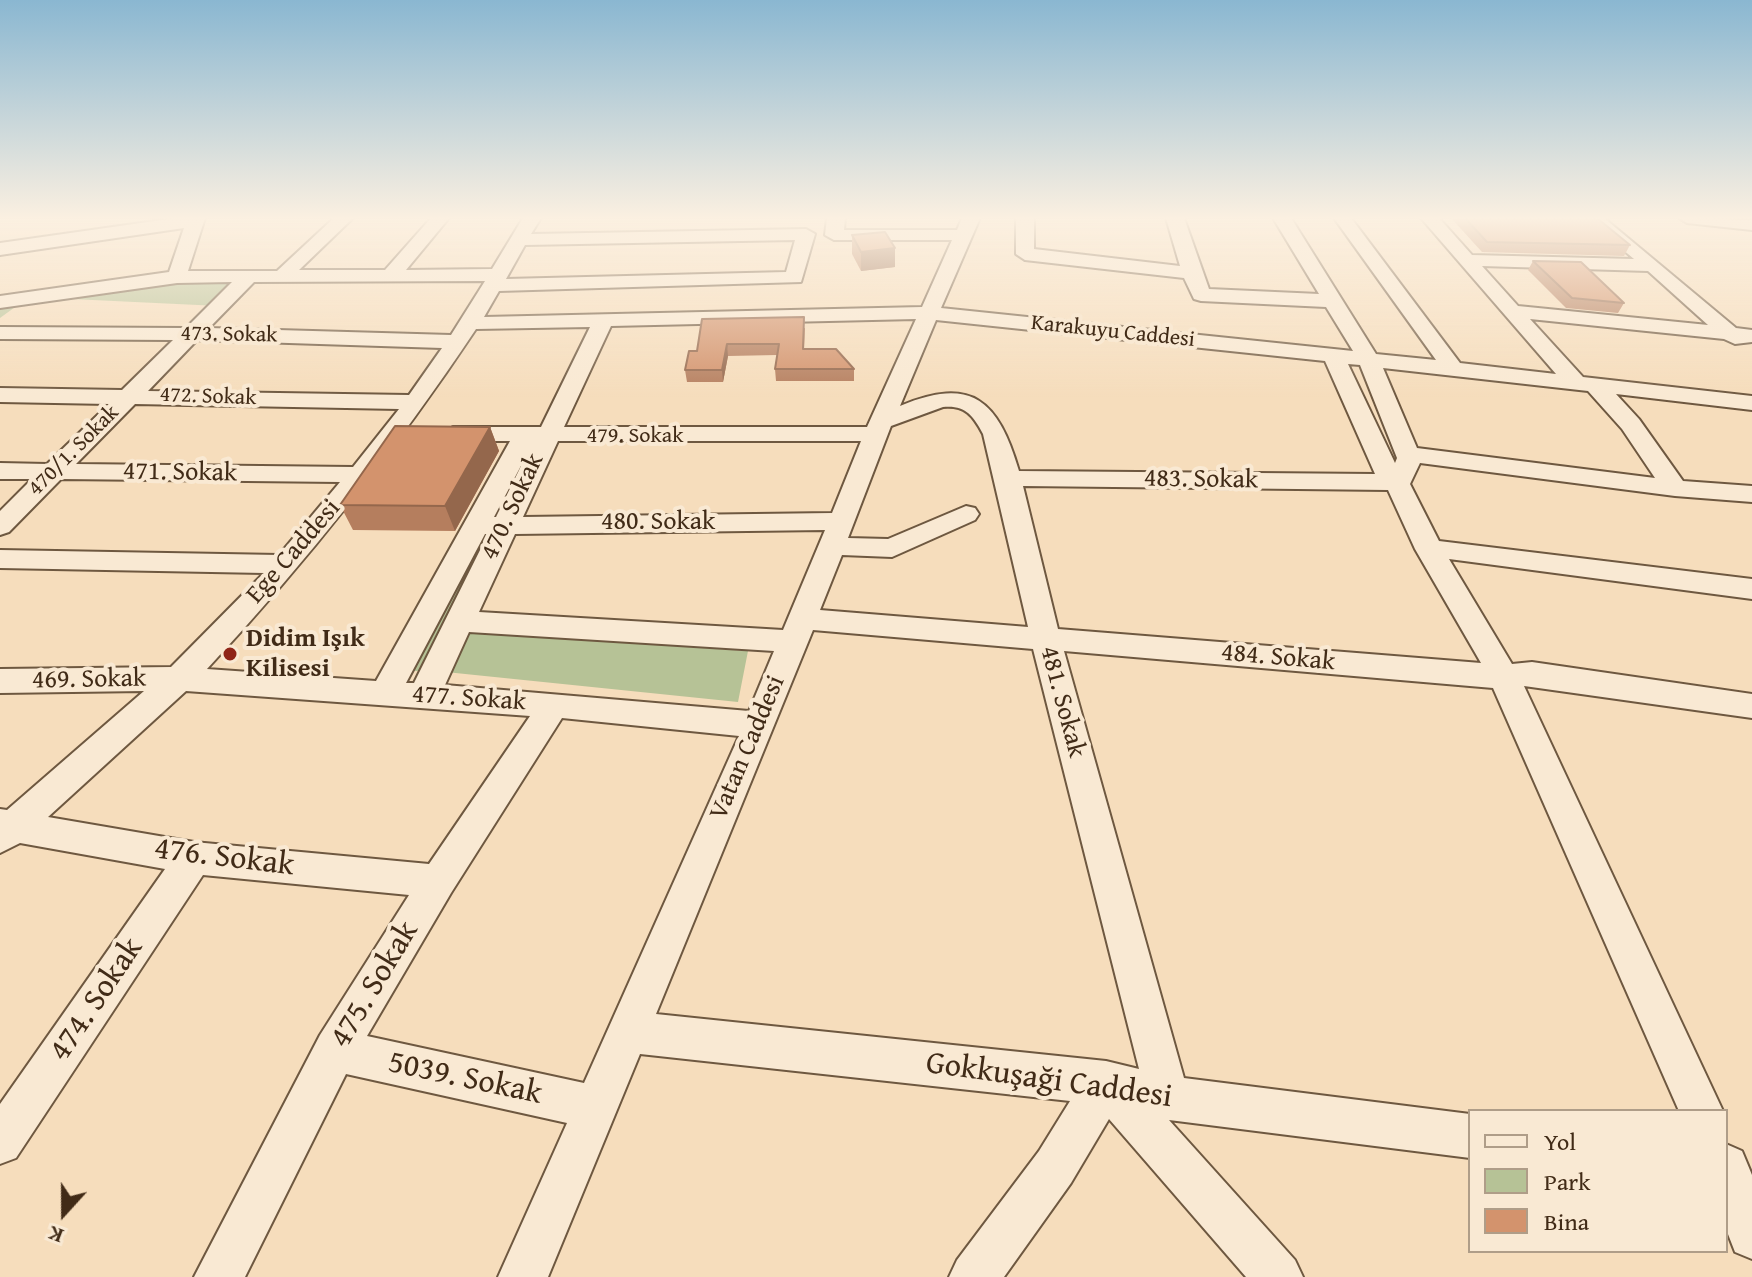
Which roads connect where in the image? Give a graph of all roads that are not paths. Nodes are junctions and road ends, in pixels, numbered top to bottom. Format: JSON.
{"nodes":[{"id":1,"x":173,"y":278,"type":"edge"},
{"id":2,"x":247,"y":278,"type":"edge"},
{"id":3,"x":445,"y":278,"type":"edge"},
{"id":4,"x":794,"y":278,"type":"edge"},
{"id":5,"x":944,"y":278,"type":"edge"},
{"id":6,"x":1194,"y":278,"type":"edge"},
{"id":7,"x":1317,"y":278,"type":"edge"},
{"id":8,"x":1386,"y":278,"type":"edge"},
{"id":9,"x":1483,"y":278,"type":"edge"},
{"id":10,"x":1669,"y":278,"type":"edge"},
{"id":11,"x":496,"y":280,"type":"junction"},
{"id":12,"x":1331,"y":301,"type":"junction"},
{"id":13,"x":0,"y":302,"type":"edge"},
{"id":14,"x":1512,"y":311,"type":"junction"},
{"id":15,"x":928,"y":313,"type":"junction"},
{"id":16,"x":604,"y":319,"type":"junction"},
{"id":17,"x":464,"y":332,"type":"junction"},
{"id":18,"x":0,"y":333,"type":"edge"},
{"id":19,"x":191,"y":334,"type":"junction"},
{"id":20,"x":1742,"y":335,"type":"edge"},
{"id":21,"x":1752,"y":352,"type":"edge"},
{"id":22,"x":1334,"y":356,"type":"junction"},
{"id":23,"x":1369,"y":360,"type":"junction"},
{"id":24,"x":1454,"y":370,"type":"junction"},
{"id":25,"x":1586,"y":384,"type":"junction"},
{"id":26,"x":0,"y":395,"type":"edge"},
{"id":27,"x":131,"y":395,"type":"junction"},
{"id":28,"x":416,"y":402,"type":"junction"},
{"id":29,"x":1752,"y":403,"type":"edge"},
{"id":30,"x":878,"y":428,"type":"junction"},
{"id":31,"x":395,"y":432,"type":"junction"},
{"id":32,"x":536,"y":436,"type":"junction"},
{"id":33,"x":0,"y":471,"type":"edge"},
{"id":34,"x":53,"y":472,"type":"junction"},
{"id":35,"x":1400,"y":472,"type":"junction"},
{"id":36,"x":360,"y":475,"type":"junction"},
{"id":37,"x":1006,"y":478,"type":"junction"},
{"id":38,"x":1675,"y":488,"type":"junction"},
{"id":39,"x":1752,"y":494,"type":"edge"},
{"id":40,"x":966,"y":514,"type":"dead end"},
{"id":41,"x":506,"y":523,"type":"junction"},
{"id":42,"x":0,"y":526,"type":"edge"},
{"id":43,"x":476,"y":526,"type":"junction"},
{"id":44,"x":836,"y":534,"type":"junction"},
{"id":45,"x":1429,"y":549,"type":"junction"},
{"id":46,"x":0,"y":559,"type":"edge"},
{"id":47,"x":287,"y":564,"type":"junction"},
{"id":48,"x":1752,"y":589,"type":"edge"},
{"id":49,"x":460,"y":621,"type":"junction"},
{"id":50,"x":798,"y":630,"type":"junction"},
{"id":51,"x":1044,"y":638,"type":"junction"},
{"id":52,"x":1504,"y":677,"type":"junction"},
{"id":53,"x":179,"y":679,"type":"junction"},
{"id":54,"x":0,"y":681,"type":"edge"},
{"id":55,"x":385,"y":693,"type":"junction"},
{"id":56,"x":424,"y":696,"type":"junction"},
{"id":57,"x":554,"y":705,"type":"junction"},
{"id":58,"x":1752,"y":706,"type":"edge"},
{"id":59,"x":760,"y":725,"type":"junction"},
{"id":60,"x":4,"y":829,"type":"edge"},
{"id":61,"x":194,"y":858,"type":"junction"},
{"id":62,"x":438,"y":881,"type":"junction"},
{"id":63,"x":627,"y":1032,"type":"junction"},
{"id":64,"x":335,"y":1050,"type":"junction"},
{"id":65,"x":1106,"y":1083,"type":"junction"},
{"id":66,"x":1168,"y":1098,"type":"junction"},
{"id":67,"x":594,"y":1107,"type":"junction"},
{"id":68,"x":1700,"y":1109,"type":"edge"},
{"id":69,"x":1468,"y":1136,"type":"edge"},
{"id":70,"x":0,"y":1142,"type":"edge"},
{"id":71,"x":1728,"y":1168,"type":"edge"},
{"id":72,"x":1752,"y":1172,"type":"edge"},
{"id":73,"x":1728,"y":1173,"type":"edge"},
{"id":74,"x":1752,"y":1235,"type":"edge"},
{"id":75,"x":219,"y":1277,"type":"edge"},
{"id":76,"x":523,"y":1277,"type":"edge"},
{"id":77,"x":974,"y":1277,"type":"edge"},
{"id":78,"x":1278,"y":1277,"type":"edge"}],
"edges":[{"from":1,"to":13,"type":"street"},
{"from":2,"to":19,"type":"street","name":"470/1. Sokak"},
{"from":3,"to":11,"type":"street"},
{"from":4,"to":11,"type":"street"},
{"from":5,"to":15,"type":"street","name":"Vatan Caddesi"},
{"from":6,"to":12,"type":"street"},
{"from":7,"to":12,"type":"street"},
{"from":8,"to":24,"type":"street"},
{"from":9,"to":14,"type":"street"},
{"from":10,"to":20,"type":"street"},
{"from":11,"to":17,"type":"street","name":"Ege Caddesi"},
{"from":12,"to":23,"type":"street"},
{"from":14,"to":20,"type":"street"},
{"from":14,"to":25,"type":"street"},
{"from":15,"to":16,"type":"street","name":"Karakuyu Caddesi"},
{"from":15,"to":22,"type":"street","name":"Karakuyu Caddesi"},
{"from":15,"to":30,"type":"street","name":"Vatan Caddesi"},
{"from":16,"to":17,"type":"street","name":"Karakuyu Caddesi"},
{"from":16,"to":32,"type":"street","name":"470. Sokak"},
{"from":17,"to":19,"type":"street","name":"473. Sokak"},
{"from":17,"to":28,"type":"street","name":"Ege Caddesi"},
{"from":18,"to":19,"type":"street","name":"473. Sokak"},
{"from":19,"to":27,"type":"street","name":"470/1. Sokak"},
{"from":20,"to":21,"type":"street"},
{"from":22,"to":23,"type":"street","name":"Karakuyu Caddesi"},
{"from":22,"to":35,"type":"street"},
{"from":23,"to":24,"type":"street","name":"Karakuyu Caddesi"},
{"from":23,"to":35,"type":"street"},
{"from":24,"to":25,"type":"street","name":"Karakuyu Caddesi"},
{"from":25,"to":29,"type":"street","name":"Karakuyu Caddesi"},
{"from":25,"to":38,"type":"street"},
{"from":26,"to":27,"type":"street","name":"472. Sokak"},
{"from":27,"to":28,"type":"street","name":"472. Sokak"},
{"from":27,"to":34,"type":"street","name":"470/1. Sokak"},
{"from":28,"to":31,"type":"street","name":"Ege Caddesi"},
{"from":30,"to":32,"type":"street","name":"479. Sokak"},
{"from":30,"to":37,"type":"street","name":"481. Sokak"},
{"from":30,"to":44,"type":"street","name":"Vatan Caddesi"},
{"from":31,"to":32,"type":"street","name":"479. Sokak"},
{"from":31,"to":36,"type":"street","name":"Ege Caddesi"},
{"from":32,"to":41,"type":"street","name":"470. Sokak"},
{"from":32,"to":43,"type":"street","name":"470. Sokak"},
{"from":33,"to":34,"type":"street","name":"471. Sokak"},
{"from":34,"to":36,"type":"street","name":"471. Sokak"},
{"from":34,"to":42,"type":"street","name":"470/1. Sokak"},
{"from":35,"to":37,"type":"street","name":"483. Sokak"},
{"from":35,"to":38,"type":"street","name":"483. Sokak"},
{"from":35,"to":45,"type":"street"},
{"from":36,"to":47,"type":"street","name":"Ege Caddesi"},
{"from":37,"to":51,"type":"street","name":"481. Sokak"},
{"from":38,"to":39,"type":"street","name":"483. Sokak"},
{"from":40,"to":44,"type":"street","name":"480. Sokak"},
{"from":41,"to":43,"type":"street","name":"480. Sokak"},
{"from":41,"to":44,"type":"street","name":"480. Sokak"},
{"from":41,"to":49,"type":"street","name":"470. Sokak"},
{"from":43,"to":55,"type":"street","name":"470. Sokak"},
{"from":44,"to":50,"type":"street","name":"Vatan Caddesi"},
{"from":45,"to":48,"type":"street"},
{"from":45,"to":52,"type":"street"},
{"from":46,"to":47,"type":"street"},
{"from":47,"to":53,"type":"street","name":"Ege Caddesi"},
{"from":49,"to":50,"type":"street","name":"484. Sokak"},
{"from":49,"to":56,"type":"street","name":"470. Sokak"},
{"from":50,"to":51,"type":"street","name":"484. Sokak"},
{"from":50,"to":59,"type":"street","name":"Vatan Caddesi"},
{"from":51,"to":52,"type":"street","name":"484. Sokak"},
{"from":51,"to":66,"type":"street","name":"481. Sokak"},
{"from":52,"to":58,"type":"street","name":"484. Sokak"},
{"from":52,"to":68,"type":"street"},
{"from":53,"to":54,"type":"street","name":"469. Sokak"},
{"from":53,"to":55,"type":"street","name":"477. Sokak"},
{"from":53,"to":60,"type":"street","name":"Ege Caddesi"},
{"from":55,"to":56,"type":"street","name":"477. Sokak"},
{"from":56,"to":57,"type":"street","name":"477. Sokak"},
{"from":57,"to":59,"type":"street","name":"477. Sokak"},
{"from":57,"to":62,"type":"street","name":"475. Sokak"},
{"from":59,"to":63,"type":"street","name":"Vatan Caddesi"},
{"from":60,"to":61,"type":"street","name":"476. Sokak"},
{"from":61,"to":62,"type":"street","name":"476. Sokak"},
{"from":61,"to":70,"type":"street","name":"474. Sokak"},
{"from":62,"to":64,"type":"street","name":"475. Sokak"},
{"from":63,"to":65,"type":"street","name":"Gokkuşaği Caddesi"},
{"from":63,"to":67,"type":"street","name":"Vatan Caddesi"},
{"from":64,"to":67,"type":"street","name":"5039. Sokak"},
{"from":64,"to":75,"type":"street","name":"475. Sokak"},
{"from":65,"to":66,"type":"street","name":"Gokkuşaği Caddesi"},
{"from":65,"to":77,"type":"street"},
{"from":65,"to":78,"type":"street"},
{"from":66,"to":69,"type":"street","name":"Gokkuşaği Caddesi"},
{"from":67,"to":76,"type":"street","name":"Vatan Caddesi"},
{"from":71,"to":72,"type":"street"},
{"from":73,"to":74,"type":"street"}]}
